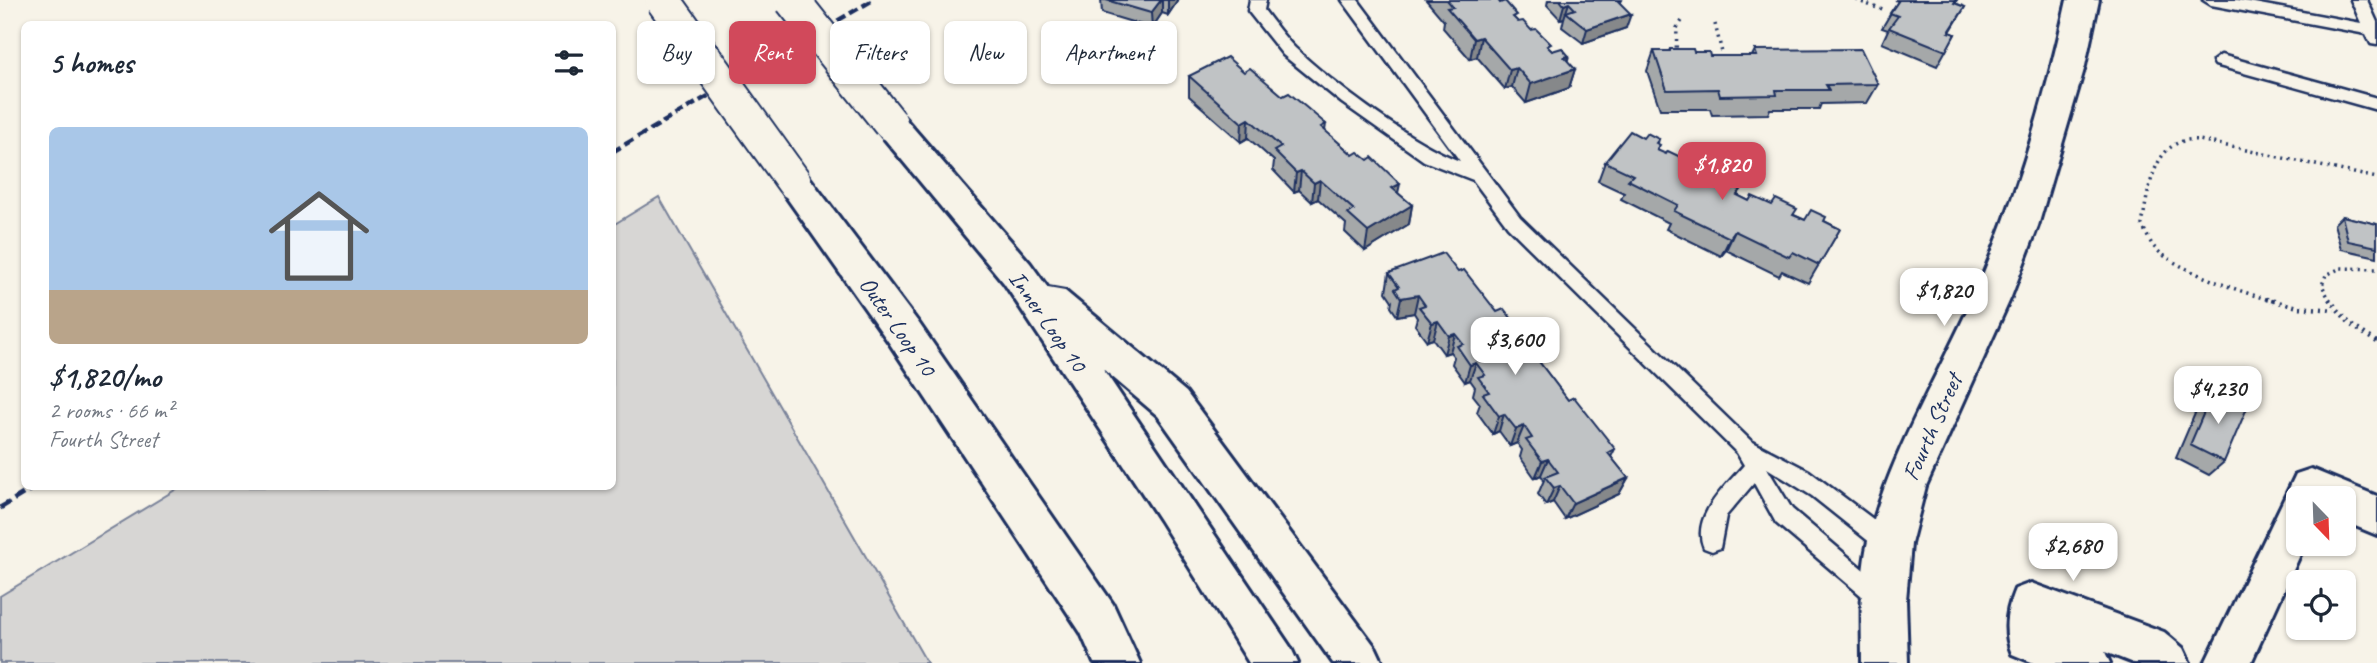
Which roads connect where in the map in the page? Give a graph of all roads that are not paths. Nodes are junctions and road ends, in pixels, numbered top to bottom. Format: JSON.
{"nodes":[{"id":1,"x":663,"y":0,"type":"edge"},
{"id":2,"x":792,"y":0,"type":"edge"},
{"id":3,"x":1258,"y":0,"type":"edge"},
{"id":4,"x":1350,"y":0,"type":"edge"},
{"id":5,"x":2083,"y":0,"type":"edge"},
{"id":6,"x":2211,"y":0,"type":"edge"},
{"id":7,"x":2359,"y":0,"type":"edge"},
{"id":8,"x":2376,"y":34,"type":"edge"},
{"id":9,"x":2221,"y":61,"type":"dead end"},
{"id":10,"x":2377,"y":104,"type":"edge"},
{"id":11,"x":1479,"y":175,"type":"junction"},
{"id":12,"x":1017,"y":273,"type":"junction"},
{"id":13,"x":1744,"y":447,"type":"junction"},
{"id":14,"x":1755,"y":467,"type":"junction"},
{"id":15,"x":2356,"y":507,"type":"edge"},
{"id":16,"x":2377,"y":516,"type":"edge"},
{"id":17,"x":2286,"y":540,"type":"edge"},
{"id":18,"x":1712,"y":541,"type":"dead end"},
{"id":19,"x":1889,"y":544,"type":"junction"},
{"id":20,"x":1884,"y":600,"type":"junction"},
{"id":21,"x":1097,"y":618,"type":"junction"},
{"id":22,"x":1110,"y":663,"type":"edge"},
{"id":23,"x":1117,"y":663,"type":"edge"},
{"id":24,"x":1275,"y":663,"type":"edge"},
{"id":25,"x":1360,"y":663,"type":"edge"},
{"id":26,"x":1885,"y":663,"type":"edge"},
{"id":27,"x":2087,"y":663,"type":"edge"},
{"id":28,"x":2167,"y":663,"type":"edge"},
{"id":29,"x":2228,"y":663,"type":"edge"}],
"edges":[{"from":1,"to":21,"type":"main road","name":"Outer Loop 10","bridge":true},
{"from":2,"to":12,"type":"main road","name":"Inner Loop 10","bridge":true},
{"from":3,"to":11,"type":"lane"},
{"from":4,"to":11,"type":"lane"},
{"from":5,"to":19,"type":"main road","name":"Fourth Street"},
{"from":6,"to":8,"type":"lane"},
{"from":7,"to":8,"type":"lane"},
{"from":9,"to":10,"type":"lane"},
{"from":11,"to":13,"type":"lane"},
{"from":12,"to":24,"type":"main road","name":"Inner Loop 10"},
{"from":12,"to":25,"type":"main road"},
{"from":13,"to":14,"type":"lane"},
{"from":13,"to":19,"type":"lane"},
{"from":14,"to":18,"type":"lane"},
{"from":14,"to":20,"type":"lane"},
{"from":15,"to":16,"type":"main road"},
{"from":17,"to":29,"type":"main road"},
{"from":19,"to":20,"type":"main road","name":"Fourth Street"},
{"from":20,"to":26,"type":"main road","name":"Fourth Street"},
{"from":21,"to":22,"type":"main road"},
{"from":21,"to":23,"type":"main road","name":"Outer Loop 10"},
{"from":27,"to":28,"type":"main road"}]}
